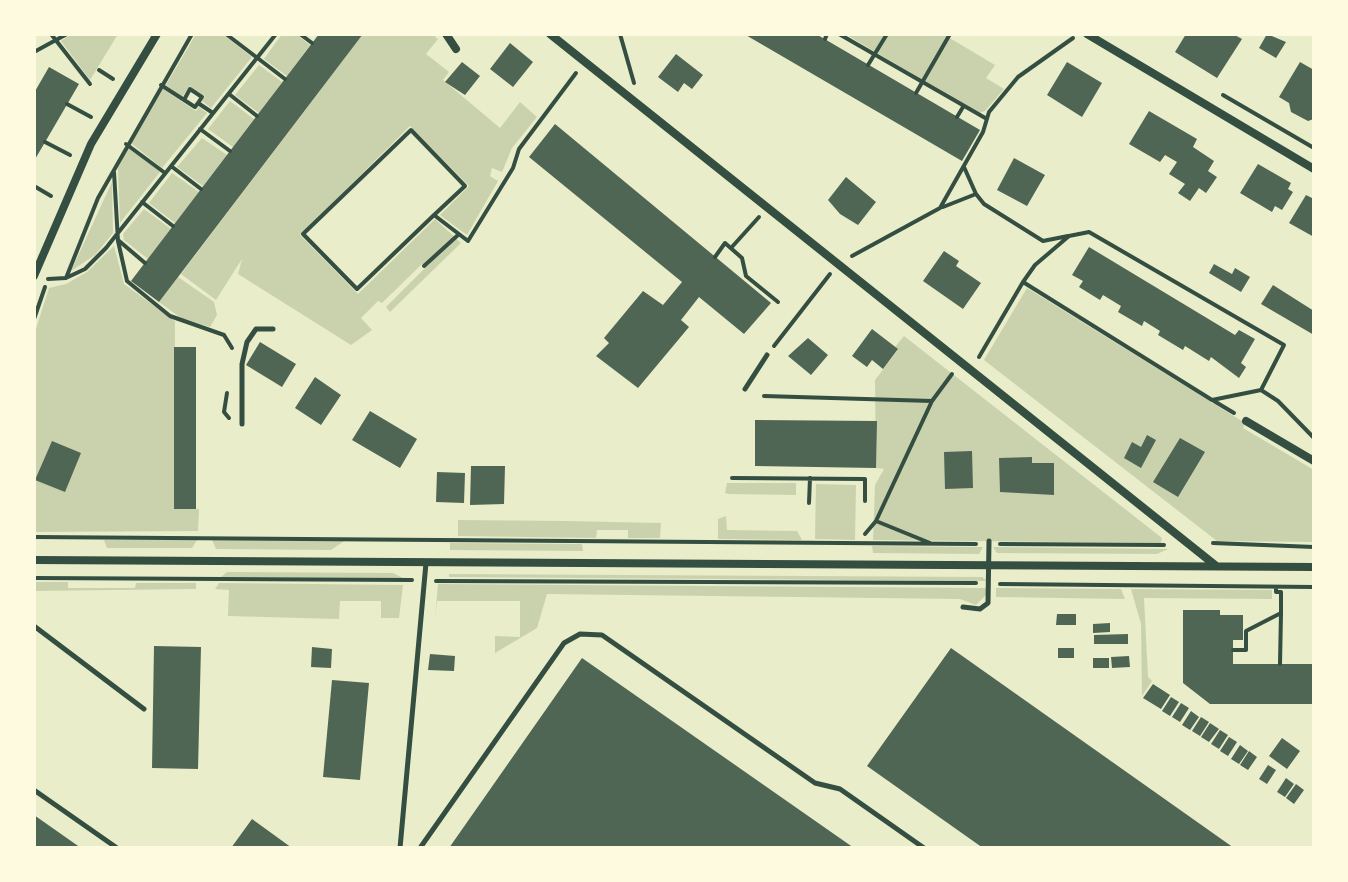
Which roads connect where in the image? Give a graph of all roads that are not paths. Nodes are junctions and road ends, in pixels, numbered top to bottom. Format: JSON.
{"nodes":[{"id":1,"x":157,"y":34,"type":"edge"},
{"id":2,"x":446,"y":34,"type":"edge"},
{"id":3,"x":550,"y":34,"type":"edge"},
{"id":4,"x":1087,"y":34,"type":"edge"},
{"id":5,"x":456,"y":49,"type":"dead end"},
{"id":6,"x":1314,"y":169,"type":"edge"},
{"id":7,"x":34,"y":276,"type":"edge"},
{"id":8,"x":273,"y":329,"type":"dead end"},
{"id":9,"x":767,"y":355,"type":"road end"},
{"id":10,"x":745,"y":389,"type":"dead end"},
{"id":11,"x":1246,"y":421,"type":"road end"},
{"id":12,"x":242,"y":424,"type":"dead end"},
{"id":13,"x":1314,"y":461,"type":"edge"},
{"id":14,"x":989,"y":542,"type":"road end"},
{"id":15,"x":34,"y":560,"type":"edge"},
{"id":16,"x":426,"y":563,"type":"junction"},
{"id":17,"x":989,"y":565,"type":"junction"},
{"id":18,"x":1215,"y":565,"type":"junction"},
{"id":19,"x":1314,"y":567,"type":"edge"},
{"id":20,"x":963,"y":607,"type":"dead end"},
{"id":21,"x":34,"y":626,"type":"edge"},
{"id":22,"x":144,"y":709,"type":"dead end"},
{"id":23,"x":34,"y":790,"type":"edge"},
{"id":24,"x":117,"y":848,"type":"edge"},
{"id":25,"x":400,"y":848,"type":"edge"},
{"id":26,"x":420,"y":848,"type":"edge"},
{"id":27,"x":924,"y":848,"type":"edge"}],
"edges":[{"from":1,"to":7,"type":"street"},
{"from":2,"to":5,"type":"street"},
{"from":3,"to":18,"type":"street"},
{"from":4,"to":6,"type":"street"},
{"from":8,"to":12,"type":"lane"},
{"from":9,"to":10,"type":"lane"},
{"from":11,"to":13,"type":"street"},
{"from":14,"to":17,"type":"lane"},
{"from":15,"to":16,"type":"street"},
{"from":16,"to":17,"type":"street"},
{"from":16,"to":25,"type":"lane"},
{"from":17,"to":18,"type":"street"},
{"from":17,"to":20,"type":"lane"},
{"from":18,"to":19,"type":"street"},
{"from":21,"to":22,"type":"lane"},
{"from":23,"to":24,"type":"lane"},
{"from":26,"to":27,"type":"lane"}]}
